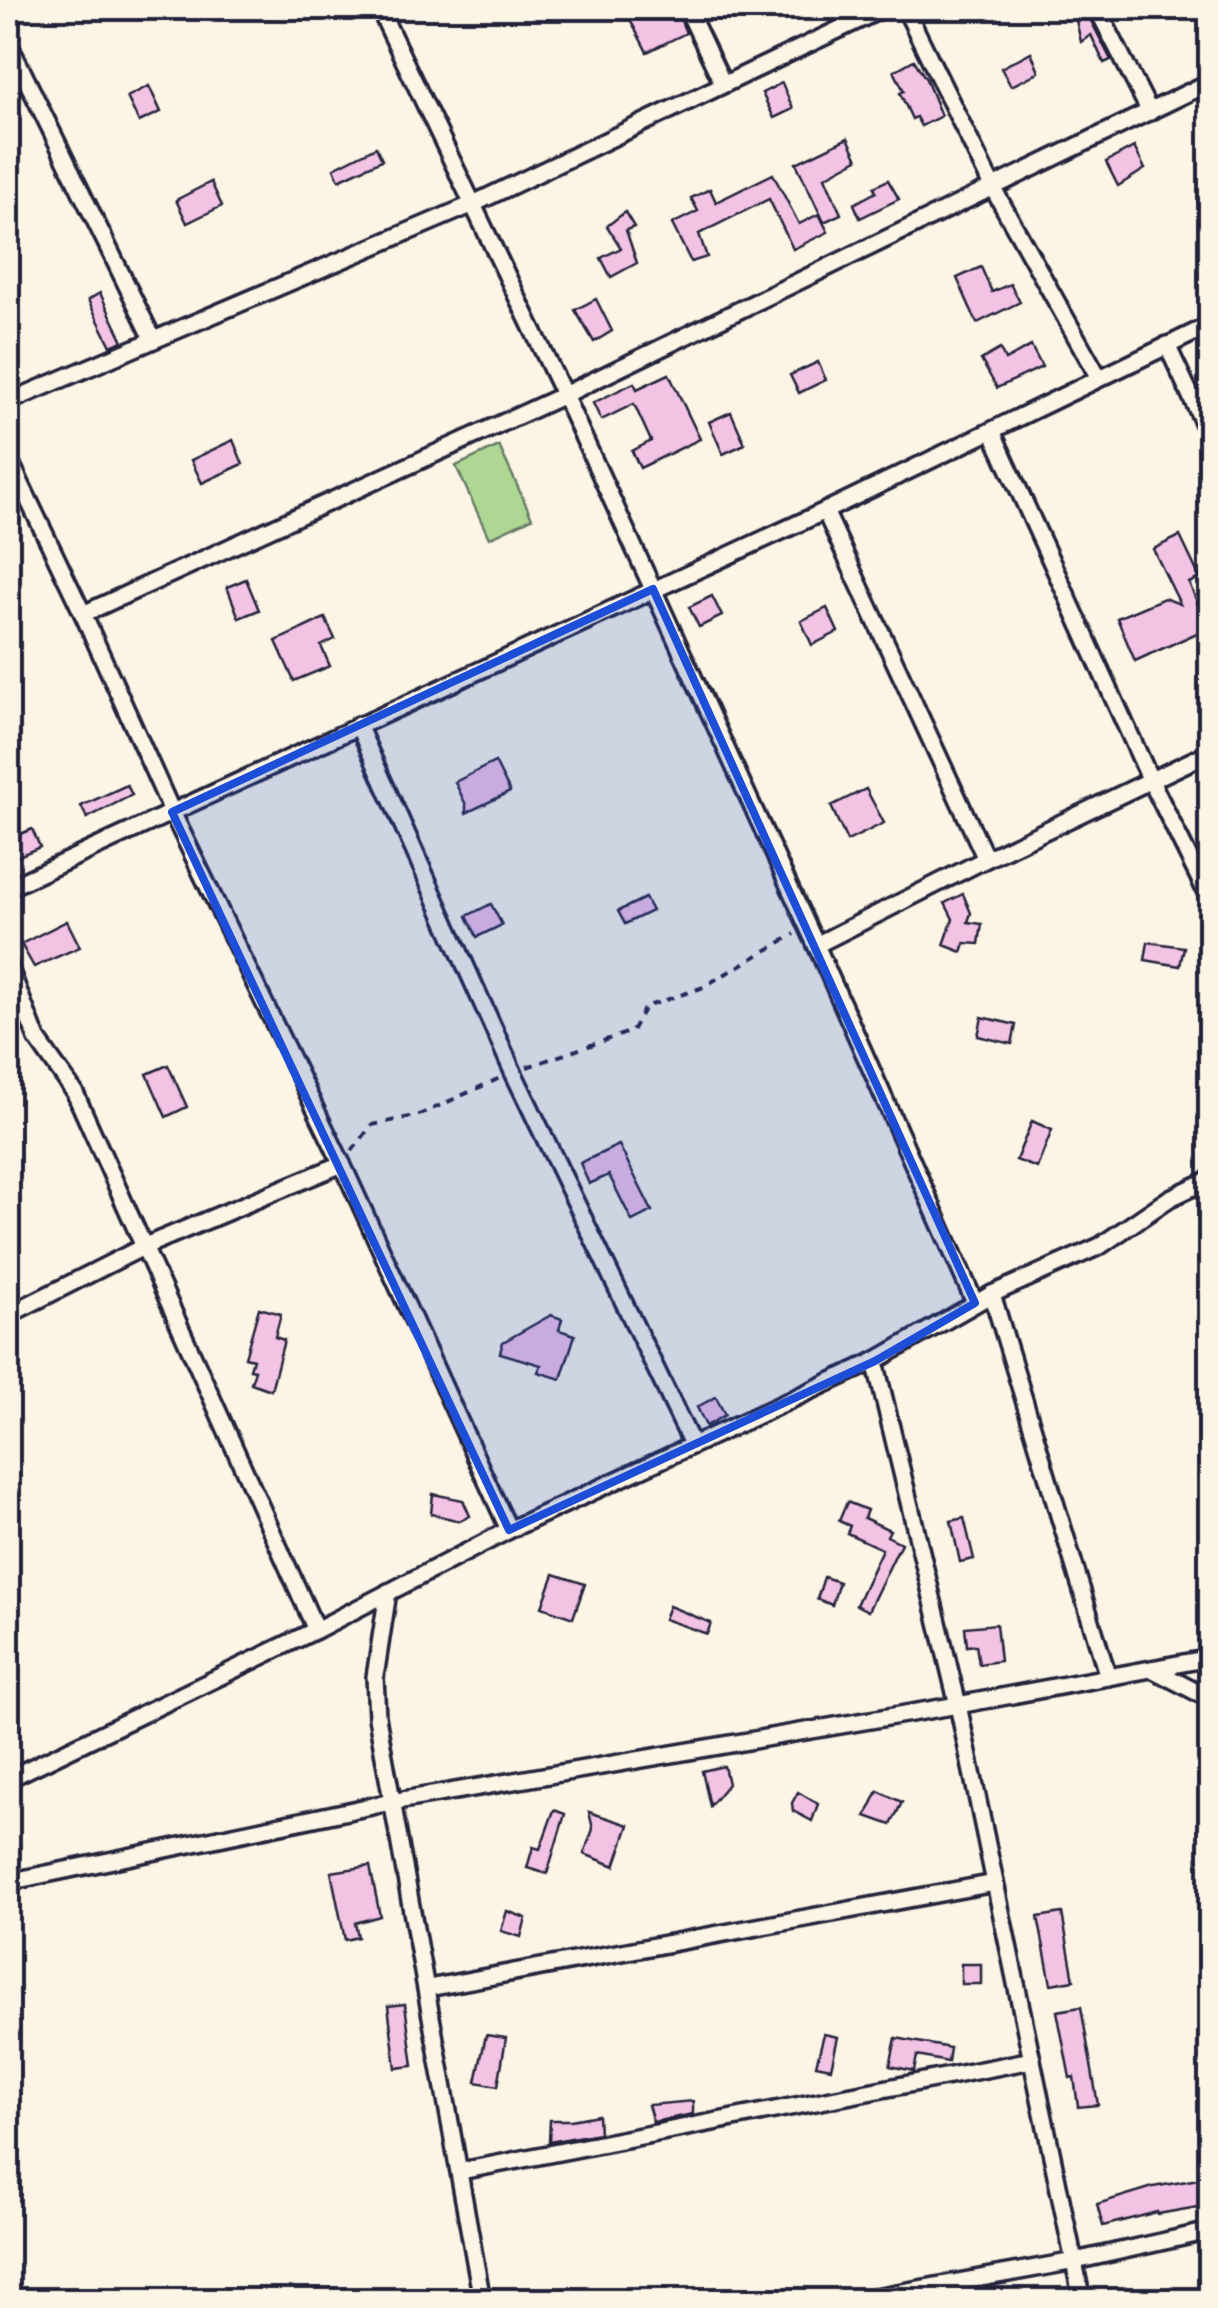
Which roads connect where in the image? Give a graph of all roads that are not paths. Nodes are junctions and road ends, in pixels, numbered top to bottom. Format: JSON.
{"nodes":[{"id":1,"x":379,"y":8,"type":"edge"},
{"id":2,"x":687,"y":8,"type":"edge"},
{"id":3,"x":884,"y":8,"type":"edge"},
{"id":4,"x":904,"y":8,"type":"edge"},
{"id":5,"x":1097,"y":8,"type":"edge"},
{"id":6,"x":8,"y":42,"type":"edge"},
{"id":7,"x":1210,"y":82,"type":"edge"},
{"id":8,"x":723,"y":84,"type":"junction"},
{"id":9,"x":1150,"y":112,"type":"junction"},
{"id":10,"x":994,"y":190,"type":"junction"},
{"id":11,"x":471,"y":205,"type":"junction"},
{"id":12,"x":1210,"y":324,"type":"edge"},
{"id":13,"x":152,"y":339,"type":"junction"},
{"id":14,"x":1167,"y":344,"type":"junction"},
{"id":15,"x":1098,"y":376,"type":"junction"},
{"id":16,"x":564,"y":396,"type":"junction"},
{"id":17,"x":8,"y":402,"type":"edge"},
{"id":18,"x":992,"y":431,"type":"junction"},
{"id":19,"x":1210,"y":437,"type":"edge"},
{"id":20,"x":8,"y":457,"type":"edge"},
{"id":21,"x":824,"y":510,"type":"junction"},
{"id":22,"x":653,"y":590,"type":"junction"},
{"id":23,"x":83,"y":614,"type":"junction"},
{"id":24,"x":358,"y":725,"type":"junction"},
{"id":25,"x":1210,"y":752,"type":"edge"},
{"id":26,"x":1151,"y":781,"type":"junction"},
{"id":27,"x":172,"y":812,"type":"junction"},
{"id":28,"x":986,"y":859,"type":"junction"},
{"id":29,"x":8,"y":888,"type":"edge"},
{"id":30,"x":1210,"y":900,"type":"edge"},
{"id":31,"x":816,"y":945,"type":"junction"},
{"id":32,"x":8,"y":964,"type":"edge"},
{"id":33,"x":342,"y":1164,"type":"junction"},
{"id":34,"x":1210,"y":1180,"type":"edge"},
{"id":35,"x":145,"y":1246,"type":"junction"},
{"id":36,"x":992,"y":1294,"type":"junction"},
{"id":37,"x":975,"y":1303,"type":"junction"},
{"id":38,"x":8,"y":1315,"type":"edge"},
{"id":39,"x":875,"y":1360,"type":"junction"},
{"id":40,"x":692,"y":1444,"type":"junction"},
{"id":41,"x":508,"y":1530,"type":"junction"},
{"id":42,"x":388,"y":1592,"type":"junction"},
{"id":43,"x":316,"y":1630,"type":"junction"},
{"id":44,"x":1210,"y":1658,"type":"edge"},
{"id":45,"x":1152,"y":1669,"type":"junction"},
{"id":46,"x":1108,"y":1677,"type":"junction"},
{"id":47,"x":1210,"y":1699,"type":"edge"},
{"id":48,"x":958,"y":1705,"type":"junction"},
{"id":49,"x":8,"y":1780,"type":"edge"},
{"id":50,"x":392,"y":1802,"type":"junction"},
{"id":51,"x":8,"y":1882,"type":"edge"},
{"id":52,"x":995,"y":1882,"type":"junction"},
{"id":53,"x":428,"y":1988,"type":"junction"},
{"id":54,"x":1032,"y":2060,"type":"junction"},
{"id":55,"x":461,"y":2171,"type":"junction"},
{"id":56,"x":1210,"y":2231,"type":"edge"},
{"id":57,"x":1075,"y":2261,"type":"junction"},
{"id":58,"x":880,"y":2298,"type":"edge"},
{"id":59,"x":482,"y":2300,"type":"edge"},
{"id":60,"x":858,"y":2300,"type":"edge"},
{"id":61,"x":1082,"y":2300,"type":"edge"}],
"edges":[{"from":1,"to":11,"type":"street"},
{"from":2,"to":8,"type":"street"},
{"from":3,"to":8,"type":"street"},
{"from":4,"to":10,"type":"street"},
{"from":5,"to":9,"type":"street"},
{"from":6,"to":13,"type":"street"},
{"from":7,"to":9,"type":"street"},
{"from":8,"to":11,"type":"street"},
{"from":9,"to":10,"type":"street"},
{"from":10,"to":15,"type":"street"},
{"from":10,"to":16,"type":"street"},
{"from":11,"to":13,"type":"street"},
{"from":11,"to":16,"type":"street"},
{"from":12,"to":14,"type":"street"},
{"from":13,"to":17,"type":"street"},
{"from":14,"to":15,"type":"street"},
{"from":14,"to":19,"type":"street"},
{"from":15,"to":18,"type":"street"},
{"from":16,"to":22,"type":"street"},
{"from":16,"to":23,"type":"street"},
{"from":18,"to":21,"type":"street"},
{"from":18,"to":26,"type":"street"},
{"from":20,"to":23,"type":"street"},
{"from":21,"to":22,"type":"street"},
{"from":21,"to":28,"type":"street"},
{"from":22,"to":24,"type":"street"},
{"from":22,"to":31,"type":"street"},
{"from":23,"to":27,"type":"street"},
{"from":24,"to":27,"type":"street"},
{"from":24,"to":40,"type":"street"},
{"from":25,"to":26,"type":"street"},
{"from":26,"to":28,"type":"street"},
{"from":26,"to":30,"type":"street"},
{"from":27,"to":29,"type":"street"},
{"from":27,"to":33,"type":"street"},
{"from":28,"to":31,"type":"street"},
{"from":31,"to":37,"type":"street"},
{"from":32,"to":35,"type":"street"},
{"from":33,"to":35,"type":"street"},
{"from":33,"to":41,"type":"street"},
{"from":34,"to":36,"type":"street"},
{"from":35,"to":38,"type":"street"},
{"from":35,"to":43,"type":"street"},
{"from":36,"to":37,"type":"street"},
{"from":36,"to":46,"type":"street"},
{"from":37,"to":39,"type":"street"},
{"from":39,"to":40,"type":"street"},
{"from":39,"to":48,"type":"street"},
{"from":40,"to":41,"type":"street"},
{"from":41,"to":42,"type":"street"},
{"from":42,"to":43,"type":"street"},
{"from":42,"to":50,"type":"street"},
{"from":43,"to":49,"type":"street"},
{"from":44,"to":45,"type":"street"},
{"from":45,"to":46,"type":"street"},
{"from":45,"to":47,"type":"street"},
{"from":46,"to":48,"type":"street"},
{"from":48,"to":50,"type":"street"},
{"from":48,"to":52,"type":"street"},
{"from":50,"to":51,"type":"street"},
{"from":50,"to":53,"type":"street"},
{"from":52,"to":53,"type":"street"},
{"from":52,"to":54,"type":"street"},
{"from":53,"to":55,"type":"street"},
{"from":54,"to":55,"type":"street"},
{"from":54,"to":57,"type":"street"},
{"from":55,"to":59,"type":"street"},
{"from":56,"to":57,"type":"street"},
{"from":57,"to":58,"type":"street"},
{"from":57,"to":61,"type":"street"},
{"from":58,"to":60,"type":"street"}]}
